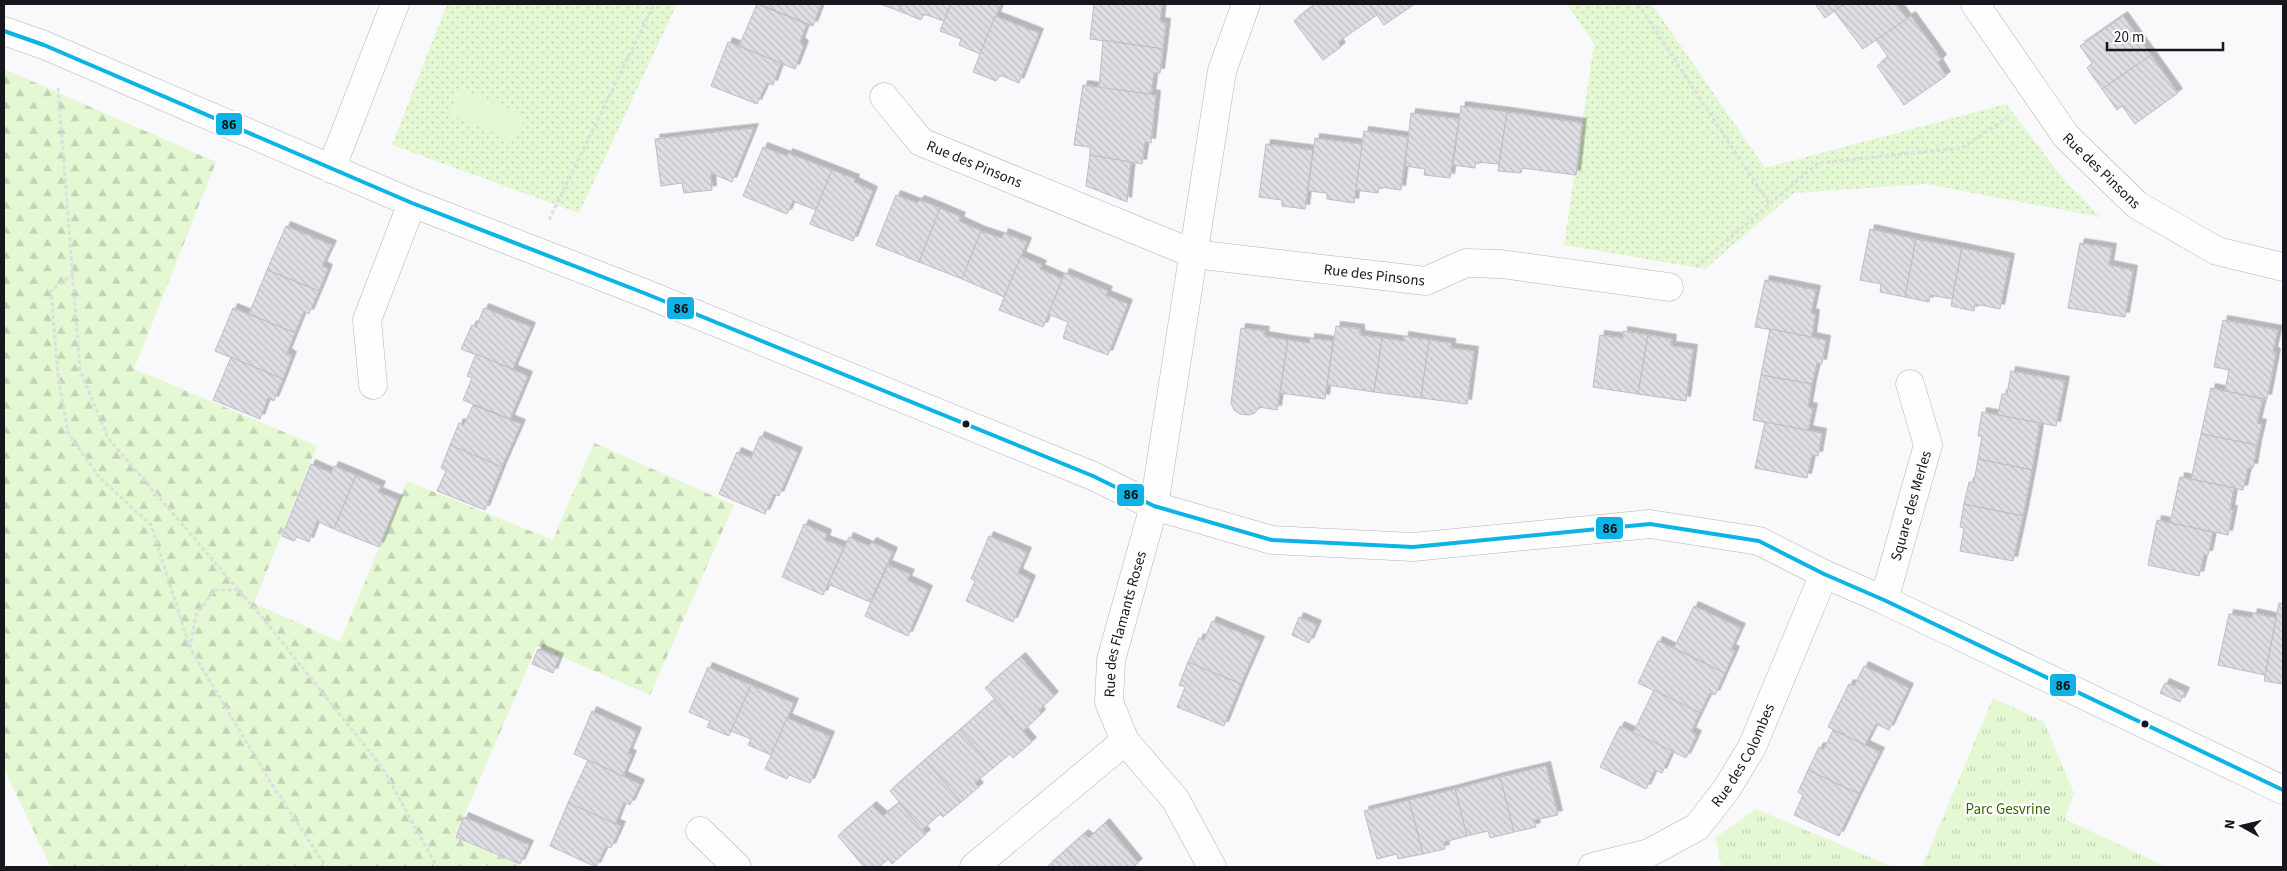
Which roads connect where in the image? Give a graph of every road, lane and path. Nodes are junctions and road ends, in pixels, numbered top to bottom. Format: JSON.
{"nodes":[{"id":1,"x":395,"y":4,"type":"edge"},
{"id":2,"x":654,"y":4,"type":"edge"},
{"id":3,"x":1246,"y":4,"type":"edge"},
{"id":4,"x":1638,"y":4,"type":"edge"},
{"id":5,"x":1975,"y":4,"type":"edge"},
{"id":6,"x":4,"y":31,"type":"edge"},
{"id":7,"x":44,"y":44,"type":"junction"},
{"id":8,"x":884,"y":97,"type":"dead end"},
{"id":9,"x":2038,"y":98,"type":"junction"},
{"id":10,"x":331,"y":169,"type":"junction"},
{"id":11,"x":412,"y":203,"type":"junction"},
{"id":12,"x":1770,"y":205,"type":"junction"},
{"id":13,"x":534,"y":252,"type":"junction"},
{"id":14,"x":1194,"y":254,"type":"junction"},
{"id":15,"x":2283,"y":267,"type":"edge"},
{"id":16,"x":73,"y":274,"type":"junction"},
{"id":17,"x":1669,"y":287,"type":"joint"},
{"id":18,"x":1910,"y":384,"type":"dead end"},
{"id":19,"x":372,"y":385,"type":"dead end"},
{"id":20,"x":1154,"y":506,"type":"junction"},
{"id":21,"x":1824,"y":574,"type":"junction"},
{"id":22,"x":238,"y":590,"type":"junction"},
{"id":23,"x":1884,"y":600,"type":"junction"},
{"id":24,"x":190,"y":648,"type":"junction"},
{"id":25,"x":1125,"y":741,"type":"junction"},
{"id":26,"x":2283,"y":790,"type":"edge"},
{"id":27,"x":700,"y":831,"type":"dead end"},
{"id":28,"x":326,"y":867,"type":"edge"},
{"id":29,"x":437,"y":867,"type":"edge"},
{"id":30,"x":737,"y":867,"type":"edge"},
{"id":31,"x":974,"y":867,"type":"edge"},
{"id":32,"x":1212,"y":867,"type":"edge"},
{"id":33,"x":1592,"y":867,"type":"edge"}],
"edges":[{"from":1,"to":10,"type":"street"},
{"from":2,"to":13,"type":"path"},
{"from":3,"to":14,"type":"street"},
{"from":4,"to":12,"type":"path"},
{"from":5,"to":9,"type":"street","name":"Rue des Pinsons"},
{"from":6,"to":7,"type":"street"},
{"from":7,"to":10,"type":"street"},
{"from":7,"to":16,"type":"path"},
{"from":8,"to":14,"type":"street","name":"Rue des Pinsons"},
{"from":9,"to":12,"type":"path"},
{"from":9,"to":15,"type":"street","name":"Rue des Pinsons"},
{"from":10,"to":11,"type":"street"},
{"from":11,"to":13,"type":"street"},
{"from":11,"to":19,"type":"street"},
{"from":12,"to":17,"type":"path"},
{"from":13,"to":20,"type":"street"},
{"from":14,"to":17,"type":"street","name":"Rue des Pinsons"},
{"from":14,"to":20,"type":"street"},
{"from":16,"to":22,"type":"path"},
{"from":16,"to":24,"type":"path"},
{"from":18,"to":23,"type":"street","name":"Square des Merles"},
{"from":20,"to":21,"type":"street"},
{"from":20,"to":25,"type":"street","name":"Rue des Flamants Roses"},
{"from":21,"to":23,"type":"street"},
{"from":21,"to":33,"type":"street","name":"Rue des Colombes"},
{"from":22,"to":24,"type":"path"},
{"from":22,"to":29,"type":"path"},
{"from":23,"to":26,"type":"street"},
{"from":24,"to":28,"type":"path"},
{"from":25,"to":31,"type":"street"},
{"from":25,"to":32,"type":"street","name":"Rue des Flamants Roses"},
{"from":27,"to":30,"type":"street"}]}
